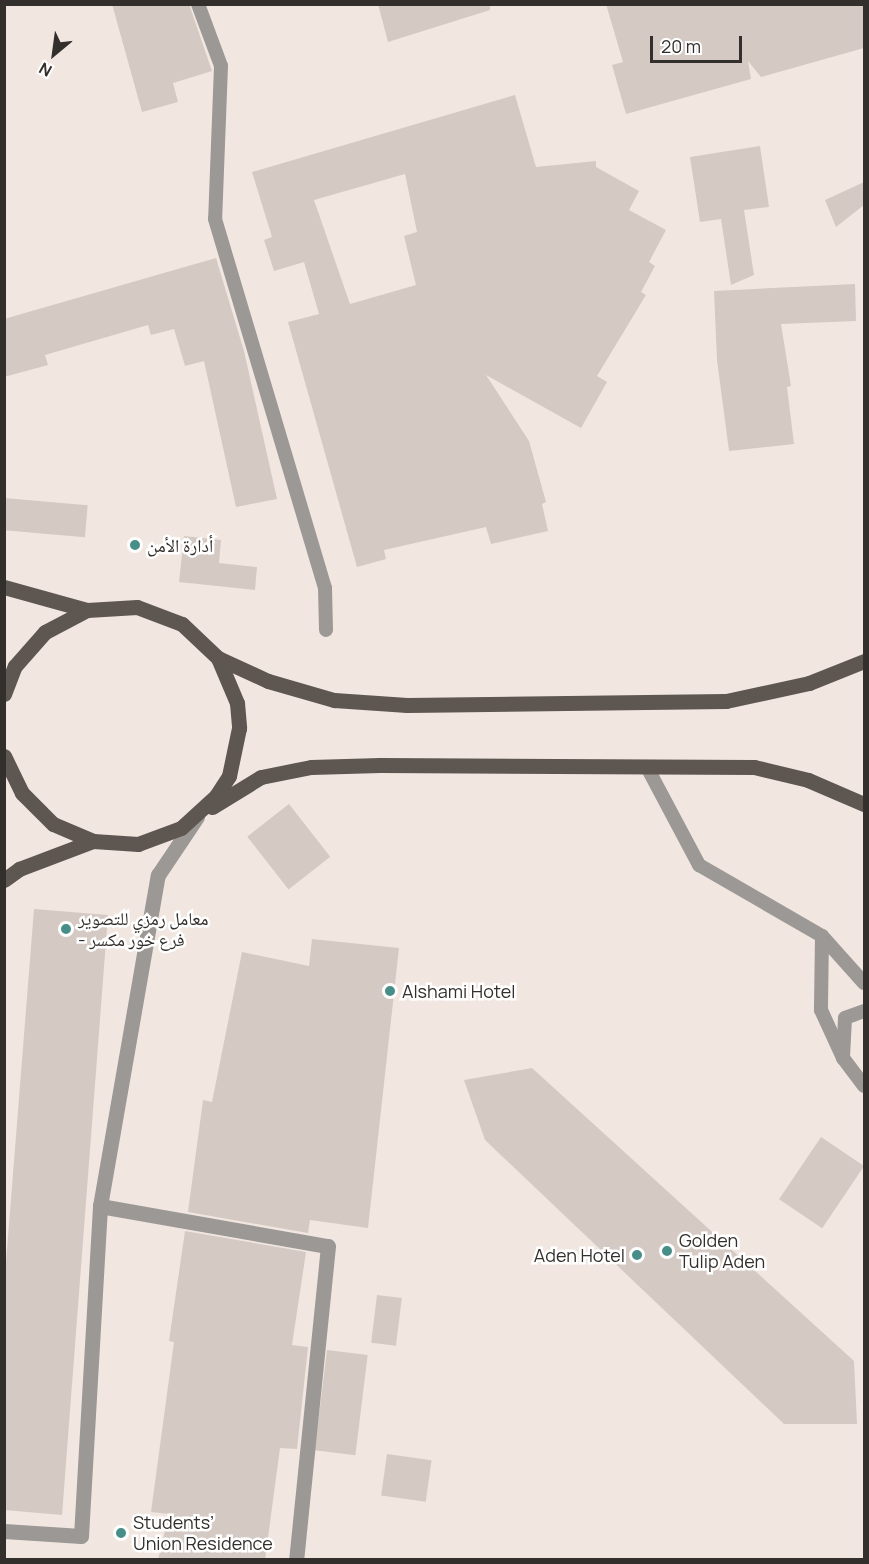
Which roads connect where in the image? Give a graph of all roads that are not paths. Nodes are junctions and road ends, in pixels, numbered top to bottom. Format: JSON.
{"nodes":[{"id":1,"x":198,"y":4,"type":"edge"},
{"id":2,"x":4,"y":587,"type":"edge"},
{"id":3,"x":87,"y":610,"type":"junction"},
{"id":4,"x":326,"y":630,"type":"dead end"},
{"id":5,"x":218,"y":658,"type":"junction"},
{"id":6,"x":864,"y":661,"type":"edge"},
{"id":7,"x":4,"y":694,"type":"edge"},
{"id":8,"x":4,"y":756,"type":"edge"},
{"id":9,"x":648,"y":770,"type":"junction"},
{"id":10,"x":864,"y":804,"type":"edge"},
{"id":11,"x":199,"y":815,"type":"junction"},
{"id":12,"x":93,"y":842,"type":"junction"},
{"id":13,"x":4,"y":880,"type":"edge"},
{"id":14,"x":822,"y":936,"type":"junction"},
{"id":15,"x":864,"y":983,"type":"edge"},
{"id":16,"x":864,"y":1011,"type":"edge"},
{"id":17,"x":843,"y":1058,"type":"junction"},
{"id":18,"x":864,"y":1086,"type":"edge"},
{"id":19,"x":100,"y":1206,"type":"junction"},
{"id":20,"x":4,"y":1531,"type":"edge"},
{"id":21,"x":296,"y":1560,"type":"edge"}],
"edges":[{"from":1,"to":4,"type":"lane"},
{"from":2,"to":3,"type":"main road"},
{"from":3,"to":5,"type":"main road"},
{"from":3,"to":7,"type":"main road"},
{"from":5,"to":6,"type":"main road"},
{"from":5,"to":11,"type":"main road"},
{"from":8,"to":12,"type":"main road"},
{"from":9,"to":10,"type":"main road"},
{"from":9,"to":11,"type":"main road"},
{"from":9,"to":14,"type":"lane"},
{"from":11,"to":12,"type":"main road"},
{"from":11,"to":19,"type":"street"},
{"from":12,"to":13,"type":"main road"},
{"from":14,"to":15,"type":"lane"},
{"from":14,"to":17,"type":"lane"},
{"from":16,"to":17,"type":"lane"},
{"from":17,"to":18,"type":"lane"},
{"from":19,"to":20,"type":"street"},
{"from":19,"to":21,"type":"street"}]}
